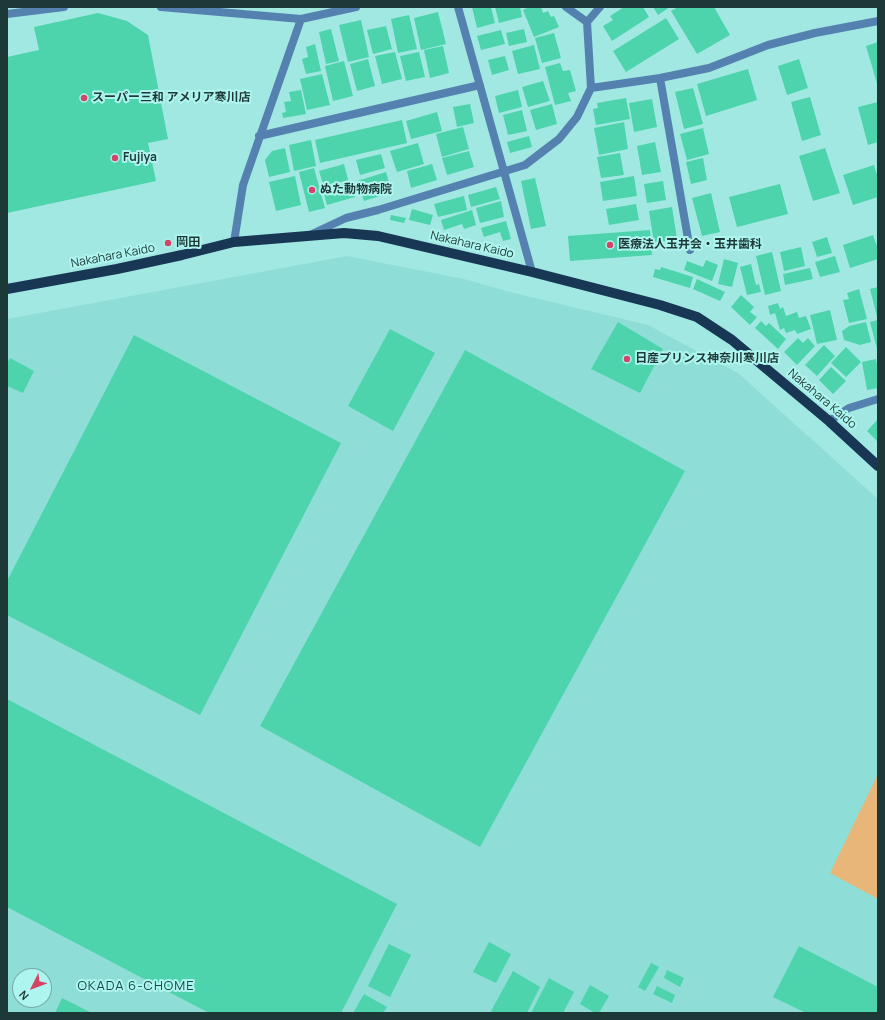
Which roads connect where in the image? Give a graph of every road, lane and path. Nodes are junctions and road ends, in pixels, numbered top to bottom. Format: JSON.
{"nodes":[{"id":1,"x":64,"y":7,"type":"edge"},
{"id":2,"x":161,"y":7,"type":"edge"},
{"id":3,"x":173,"y":7,"type":"edge"},
{"id":4,"x":356,"y":7,"type":"edge"},
{"id":5,"x":458,"y":7,"type":"edge"},
{"id":6,"x":566,"y":7,"type":"edge"},
{"id":7,"x":600,"y":7,"type":"edge"},
{"id":8,"x":7,"y":14,"type":"edge"},
{"id":9,"x":301,"y":19,"type":"junction"},
{"id":10,"x":878,"y":21,"type":"edge"},
{"id":11,"x":587,"y":22,"type":"junction"},
{"id":12,"x":660,"y":78,"type":"junction"},
{"id":13,"x":480,"y":85,"type":"junction"},
{"id":14,"x":591,"y":88,"type":"junction"},
{"id":15,"x":259,"y":136,"type":"junction"},
{"id":16,"x":504,"y":172,"type":"junction"},
{"id":17,"x":312,"y":235,"type":"junction"},
{"id":18,"x":234,"y":242,"type":"junction"},
{"id":19,"x":690,"y":250,"type":"dead end"},
{"id":20,"x":532,"y":272,"type":"junction"},
{"id":21,"x":7,"y":289,"type":"edge"},
{"id":22,"x":878,"y":399,"type":"edge"},
{"id":23,"x":829,"y":421,"type":"junction"},
{"id":24,"x":878,"y":466,"type":"edge"}],
"edges":[{"from":1,"to":8,"type":"street"},
{"from":2,"to":3,"type":"street"},
{"from":3,"to":9,"type":"street"},
{"from":4,"to":9,"type":"street"},
{"from":5,"to":13,"type":"street"},
{"from":6,"to":11,"type":"street"},
{"from":7,"to":11,"type":"street"},
{"from":9,"to":15,"type":"street"},
{"from":10,"to":12,"type":"street"},
{"from":11,"to":14,"type":"street"},
{"from":12,"to":14,"type":"street"},
{"from":12,"to":19,"type":"street"},
{"from":13,"to":15,"type":"street"},
{"from":13,"to":16,"type":"street"},
{"from":14,"to":16,"type":"street"},
{"from":15,"to":18,"type":"street"},
{"from":16,"to":17,"type":"street"},
{"from":16,"to":20,"type":"street"},
{"from":17,"to":18,"type":"main road","name":"Nakahara Kaido"},
{"from":17,"to":20,"type":"main road","name":"Nakahara Kaido"},
{"from":18,"to":21,"type":"main road","name":"Nakahara Kaido"},
{"from":20,"to":23,"type":"main road","name":"Nakahara Kaido"},
{"from":22,"to":23,"type":"street"},
{"from":23,"to":24,"type":"main road","name":"Nakahara Kaido"}]}
